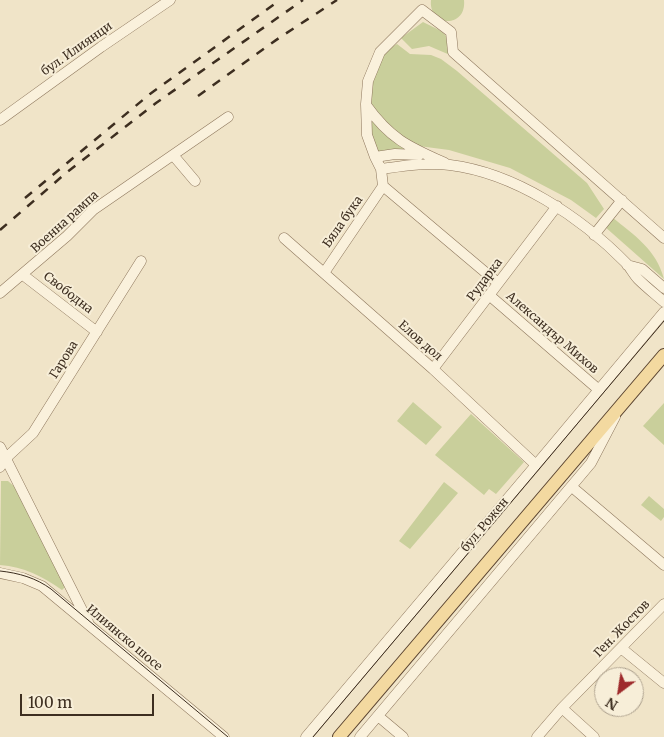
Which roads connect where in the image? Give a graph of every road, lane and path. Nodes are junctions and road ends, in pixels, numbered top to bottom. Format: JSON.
{"nodes":[{"id":1,"x":170,"y":0,"type":"edge"},
{"id":2,"x":366,"y":104,"type":"junction"},
{"id":3,"x":228,"y":117,"type":"dead end"},
{"id":4,"x":0,"y":120,"type":"edge"},
{"id":5,"x":173,"y":155,"type":"junction"},
{"id":6,"x":430,"y":156,"type":"junction"},
{"id":7,"x":375,"y":157,"type":"junction"},
{"id":8,"x":448,"y":164,"type":"junction"},
{"id":9,"x":381,"y":169,"type":"junction"},
{"id":10,"x":194,"y":181,"type":"dead end"},
{"id":11,"x":383,"y":186,"type":"junction"},
{"id":12,"x":622,"y":200,"type":"junction"},
{"id":13,"x":557,"y":206,"type":"junction"},
{"id":14,"x":594,"y":235,"type":"junction"},
{"id":15,"x":284,"y":238,"type":"dead end"},
{"id":16,"x":664,"y":238,"type":"edge"},
{"id":17,"x":141,"y":260,"type":"dead end"},
{"id":18,"x":627,"y":265,"type":"junction"},
{"id":19,"x":324,"y":273,"type":"junction"},
{"id":20,"x":23,"y":275,"type":"junction"},
{"id":21,"x":498,"y":284,"type":"junction"},
{"id":22,"x":664,"y":288,"type":"edge"},
{"id":23,"x":0,"y":293,"type":"edge"},
{"id":24,"x":489,"y":295,"type":"junction"},
{"id":25,"x":664,"y":302,"type":"edge"},
{"id":26,"x":664,"y":312,"type":"edge"},
{"id":27,"x":97,"y":332,"type":"junction"},
{"id":28,"x":664,"y":355,"type":"edge"},
{"id":29,"x":433,"y":369,"type":"junction"},
{"id":30,"x":599,"y":390,"type":"junction"},
{"id":31,"x":624,"y":401,"type":"junction"},
{"id":32,"x":0,"y":447,"type":"edge"},
{"id":33,"x":3,"y":463,"type":"edge"},
{"id":34,"x":536,"y":465,"type":"junction"},
{"id":35,"x":572,"y":487,"type":"junction"},
{"id":36,"x":664,"y":565,"type":"edge"},
{"id":37,"x":0,"y":573,"type":"edge"},
{"id":38,"x":664,"y":604,"type":"edge"},
{"id":39,"x":90,"y":626,"type":"junction"},
{"id":40,"x":621,"y":648,"type":"junction"},
{"id":41,"x":664,"y":683,"type":"edge"},
{"id":42,"x":562,"y":708,"type":"junction"},
{"id":43,"x":378,"y":716,"type":"junction"},
{"id":44,"x":224,"y":737,"type":"edge"},
{"id":45,"x":306,"y":737,"type":"edge"},
{"id":46,"x":339,"y":737,"type":"edge"},
{"id":47,"x":360,"y":737,"type":"edge"},
{"id":48,"x":403,"y":737,"type":"edge"},
{"id":49,"x":537,"y":737,"type":"edge"},
{"id":50,"x":594,"y":737,"type":"edge"}],
"edges":[{"from":1,"to":4,"type":"street","name":"бул. Илиянци"},
{"from":2,"to":6,"type":"street"},
{"from":2,"to":7,"type":"street"},
{"from":2,"to":12,"type":"street"},
{"from":3,"to":5,"type":"street","name":"Военна рампа"},
{"from":5,"to":10,"type":"street"},
{"from":5,"to":20,"type":"street","name":"Военна рампа"},
{"from":6,"to":7,"type":"street"},
{"from":6,"to":8,"type":"street"},
{"from":7,"to":9,"type":"street"},
{"from":8,"to":9,"type":"street"},
{"from":8,"to":13,"type":"street"},
{"from":9,"to":11,"type":"street"},
{"from":11,"to":19,"type":"street","name":"Бяла бука"},
{"from":11,"to":21,"type":"street","name":"Александър Михов"},
{"from":12,"to":14,"type":"street"},
{"from":12,"to":16,"type":"street"},
{"from":13,"to":14,"type":"street"},
{"from":13,"to":21,"type":"street","name":"Рударка"},
{"from":14,"to":18,"type":"street"},
{"from":15,"to":19,"type":"street","name":"Елов дол"},
{"from":17,"to":27,"type":"street","name":"Гарова"},
{"from":18,"to":22,"type":"street"},
{"from":18,"to":25,"type":"street"},
{"from":19,"to":29,"type":"street","name":"Елов дол"},
{"from":20,"to":23,"type":"street","name":"Военна рампа"},
{"from":20,"to":27,"type":"street","name":"Свободна"},
{"from":21,"to":24,"type":"street","name":"Рударка"},
{"from":24,"to":29,"type":"street","name":"Рударка"},
{"from":24,"to":30,"type":"street","name":"Александър Михов"},
{"from":26,"to":30,"type":"street","name":"бул. Рожен"},
{"from":27,"to":33,"type":"street","name":"Гарова"},
{"from":28,"to":31,"type":"main road","name":"бул. Рожен"},
{"from":29,"to":34,"type":"street","name":"Елов дол"},
{"from":30,"to":34,"type":"street","name":"бул. Рожен"},
{"from":31,"to":35,"type":"street","name":"бул. Рожен"},
{"from":31,"to":46,"type":"main road","name":"бул. Рожен"},
{"from":32,"to":33,"type":"street"},
{"from":33,"to":39,"type":"street"},
{"from":34,"to":45,"type":"street","name":"бул. Рожен"},
{"from":35,"to":36,"type":"street"},
{"from":35,"to":43,"type":"street","name":"бул. Рожен"},
{"from":37,"to":39,"type":"street","name":"Илиянско шосе"},
{"from":38,"to":40,"type":"street","name":"Ген. Жостов"},
{"from":39,"to":44,"type":"street","name":"Илиянско шосе"},
{"from":40,"to":41,"type":"street"},
{"from":40,"to":42,"type":"street","name":"Ген. Жостов"},
{"from":42,"to":49,"type":"street","name":"Ген. Жостов"},
{"from":42,"to":50,"type":"street"},
{"from":43,"to":47,"type":"street","name":"бул. Рожен"},
{"from":43,"to":48,"type":"street"}]}
